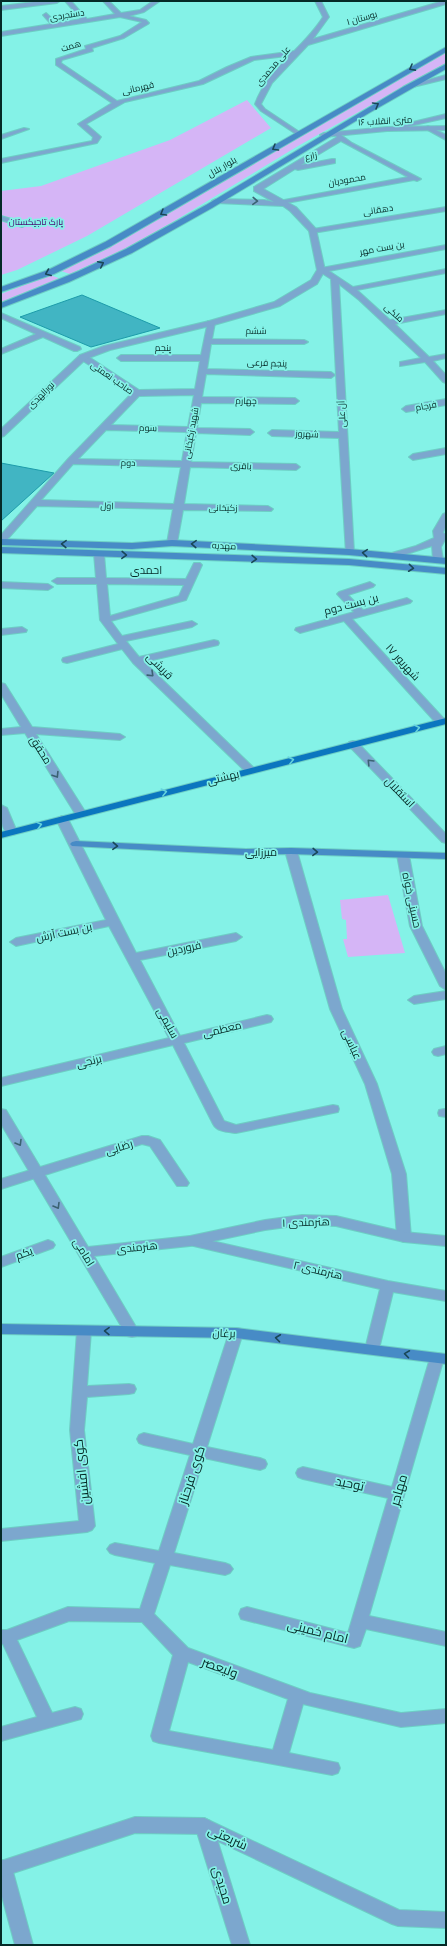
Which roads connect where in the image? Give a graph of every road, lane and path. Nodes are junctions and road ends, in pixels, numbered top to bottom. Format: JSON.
{"nodes":[{"id":1,"x":57,"y":1,"type":"edge"},
{"id":2,"x":68,"y":1,"type":"edge"},
{"id":3,"x":106,"y":1,"type":"edge"},
{"id":4,"x":157,"y":1,"type":"edge"},
{"id":5,"x":318,"y":1,"type":"edge"},
{"id":6,"x":446,"y":2,"type":"edge"},
{"id":7,"x":1,"y":8,"type":"edge"},
{"id":8,"x":46,"y":15,"type":"dead end"},
{"id":9,"x":119,"y":16,"type":"junction"},
{"id":10,"x":86,"y":21,"type":"junction"},
{"id":11,"x":56,"y":26,"type":"junction"},
{"id":12,"x":40,"y":28,"type":"junction"},
{"id":13,"x":1,"y":34,"type":"edge"},
{"id":14,"x":46,"y":34,"type":"dead end"},
{"id":15,"x":306,"y":43,"type":"junction"},
{"id":16,"x":446,"y":49,"type":"edge"},
{"id":17,"x":295,"y":53,"type":"junction"},
{"id":18,"x":446,"y":66,"type":"edge"},
{"id":19,"x":446,"y":77,"type":"edge"},
{"id":20,"x":409,"y":86,"type":"junction"},
{"id":21,"x":116,"y":103,"type":"junction"},
{"id":22,"x":446,"y":116,"type":"edge"},
{"id":23,"x":347,"y":122,"type":"junction"},
{"id":24,"x":428,"y":128,"type":"junction"},
{"id":25,"x":446,"y":128,"type":"edge"},
{"id":26,"x":26,"y":129,"type":"dead end"},
{"id":27,"x":387,"y":129,"type":"junction"},
{"id":28,"x":377,"y":130,"type":"junction"},
{"id":29,"x":299,"y":134,"type":"junction"},
{"id":30,"x":324,"y":135,"type":"junction"},
{"id":31,"x":339,"y":136,"type":"junction"},
{"id":32,"x":1,"y":137,"type":"edge"},
{"id":33,"x":446,"y":138,"type":"edge"},
{"id":34,"x":1,"y":161,"type":"edge"},
{"id":35,"x":332,"y":161,"type":"dead end"},
{"id":36,"x":292,"y":169,"type":"junction"},
{"id":37,"x":228,"y":175,"type":"junction"},
{"id":38,"x":250,"y":180,"type":"junction"},
{"id":39,"x":216,"y":201,"type":"junction"},
{"id":40,"x":284,"y":202,"type":"junction"},
{"id":41,"x":294,"y":209,"type":"junction"},
{"id":42,"x":446,"y":209,"type":"edge"},
{"id":43,"x":1,"y":218,"type":"edge"},
{"id":44,"x":22,"y":225,"type":"dead end"},
{"id":45,"x":313,"y":231,"type":"junction"},
{"id":46,"x":446,"y":247,"type":"edge"},
{"id":47,"x":321,"y":268,"type":"junction"},
{"id":48,"x":446,"y":271,"type":"edge"},
{"id":49,"x":335,"y":277,"type":"junction"},
{"id":50,"x":352,"y":289,"type":"junction"},
{"id":51,"x":1,"y":290,"type":"edge"},
{"id":52,"x":1,"y":306,"type":"edge"},
{"id":53,"x":446,"y":312,"type":"edge"},
{"id":54,"x":1,"y":315,"type":"edge"},
{"id":55,"x":211,"y":323,"type":"junction"},
{"id":56,"x":389,"y":323,"type":"junction"},
{"id":57,"x":43,"y":334,"type":"junction"},
{"id":58,"x":208,"y":340,"type":"junction"},
{"id":59,"x":304,"y":342,"type":"dead end"},
{"id":60,"x":77,"y":349,"type":"dead end"},
{"id":61,"x":1,"y":352,"type":"edge"},
{"id":62,"x":446,"y":356,"type":"edge"},
{"id":63,"x":83,"y":357,"type":"junction"},
{"id":64,"x":121,"y":358,"type":"dead end"},
{"id":65,"x":204,"y":358,"type":"junction"},
{"id":66,"x":429,"y":360,"type":"junction"},
{"id":67,"x":403,"y":364,"type":"dead end"},
{"id":68,"x":202,"y":371,"type":"junction"},
{"id":69,"x":331,"y":375,"type":"dead end"},
{"id":70,"x":446,"y":380,"type":"edge"},
{"id":71,"x":137,"y":393,"type":"junction"},
{"id":72,"x":198,"y":396,"type":"junction"},
{"id":73,"x":295,"y":401,"type":"dead end"},
{"id":74,"x":446,"y":402,"type":"edge"},
{"id":75,"x":406,"y":409,"type":"dead end"},
{"id":76,"x":103,"y":427,"type":"junction"},
{"id":77,"x":192,"y":430,"type":"junction"},
{"id":78,"x":250,"y":432,"type":"dead end"},
{"id":79,"x":272,"y":433,"type":"dead end"},
{"id":80,"x":1,"y":434,"type":"edge"},
{"id":81,"x":343,"y":435,"type":"junction"},
{"id":82,"x":446,"y":451,"type":"edge"},
{"id":83,"x":413,"y":457,"type":"dead end"},
{"id":84,"x":71,"y":462,"type":"junction"},
{"id":85,"x":186,"y":464,"type":"junction"},
{"id":86,"x":296,"y":467,"type":"dead end"},
{"id":87,"x":35,"y":503,"type":"junction"},
{"id":88,"x":178,"y":508,"type":"junction"},
{"id":89,"x":268,"y":509,"type":"dead end"},
{"id":90,"x":446,"y":516,"type":"edge"},
{"id":91,"x":443,"y":536,"type":"edge"},
{"id":92,"x":1,"y":541,"type":"edge"},
{"id":93,"x":172,"y":543,"type":"junction"},
{"id":94,"x":1,"y":550,"type":"edge"},
{"id":95,"x":349,"y":552,"type":"junction"},
{"id":96,"x":99,"y":554,"type":"junction"},
{"id":97,"x":391,"y":556,"type":"junction"},
{"id":98,"x":442,"y":560,"type":"edge"},
{"id":99,"x":197,"y":565,"type":"dead end"},
{"id":100,"x":446,"y":571,"type":"edge"},
{"id":101,"x":57,"y":580,"type":"dead end"},
{"id":102,"x":102,"y":582,"type":"junction"},
{"id":103,"x":190,"y":582,"type":"junction"},
{"id":104,"x":1,"y":585,"type":"edge"},
{"id":105,"x":48,"y":586,"type":"dead end"},
{"id":106,"x":370,"y":586,"type":"dead end"},
{"id":107,"x":407,"y":601,"type":"dead end"},
{"id":108,"x":361,"y":614,"type":"junction"},
{"id":109,"x":346,"y":618,"type":"junction"},
{"id":110,"x":105,"y":620,"type":"junction"},
{"id":111,"x":192,"y":624,"type":"dead end"},
{"id":112,"x":22,"y":630,"type":"dead end"},
{"id":113,"x":300,"y":630,"type":"dead end"},
{"id":114,"x":1,"y":632,"type":"edge"},
{"id":115,"x":122,"y":642,"type":"junction"},
{"id":116,"x":214,"y":643,"type":"dead end"},
{"id":117,"x":67,"y":660,"type":"dead end"},
{"id":118,"x":137,"y":660,"type":"junction"},
{"id":119,"x":1,"y":686,"type":"edge"},
{"id":120,"x":444,"y":721,"type":"edge"},
{"id":121,"x":28,"y":730,"type":"junction"},
{"id":122,"x":1,"y":732,"type":"edge"},
{"id":123,"x":120,"y":737,"type":"dead end"},
{"id":124,"x":353,"y":744,"type":"junction"},
{"id":125,"x":250,"y":770,"type":"junction"},
{"id":126,"x":1,"y":808,"type":"edge"},
{"id":127,"x":80,"y":813,"type":"junction"},
{"id":128,"x":62,"y":819,"type":"junction"},
{"id":129,"x":6,"y":834,"type":"edge"},
{"id":130,"x":446,"y":840,"type":"edge"},
{"id":131,"x":76,"y":844,"type":"junction"},
{"id":132,"x":291,"y":852,"type":"junction"},
{"id":133,"x":403,"y":855,"type":"junction"},
{"id":134,"x":446,"y":856,"type":"edge"},
{"id":135,"x":113,"y":922,"type":"junction"},
{"id":136,"x":236,"y":937,"type":"dead end"},
{"id":137,"x":16,"y":942,"type":"dead end"},
{"id":138,"x":132,"y":958,"type":"junction"},
{"id":139,"x":446,"y":986,"type":"edge"},
{"id":140,"x":446,"y":995,"type":"edge"},
{"id":141,"x":414,"y":1000,"type":"dead end"},
{"id":142,"x":267,"y":1019,"type":"dead end"},
{"id":143,"x":176,"y":1039,"type":"junction"},
{"id":144,"x":1,"y":1082,"type":"edge"},
{"id":145,"x":333,"y":1109,"type":"dead end"},
{"id":146,"x":1,"y":1113,"type":"edge"},
{"id":147,"x":36,"y":1173,"type":"junction"},
{"id":148,"x":182,"y":1183,"type":"dead end"},
{"id":149,"x":1,"y":1184,"type":"edge"},
{"id":150,"x":404,"y":1237,"type":"junction"},
{"id":151,"x":190,"y":1241,"type":"junction"},
{"id":152,"x":446,"y":1241,"type":"edge"},
{"id":153,"x":48,"y":1245,"type":"dead end"},
{"id":154,"x":84,"y":1252,"type":"junction"},
{"id":155,"x":1,"y":1262,"type":"edge"},
{"id":156,"x":388,"y":1286,"type":"junction"},
{"id":157,"x":446,"y":1296,"type":"edge"},
{"id":158,"x":1,"y":1330,"type":"edge"},
{"id":159,"x":84,"y":1331,"type":"junction"},
{"id":160,"x":132,"y":1332,"type":"junction"},
{"id":161,"x":236,"y":1333,"type":"junction"},
{"id":162,"x":372,"y":1349,"type":"junction"},
{"id":163,"x":441,"y":1359,"type":"edge"},
{"id":164,"x":129,"y":1389,"type":"dead end"},
{"id":165,"x":80,"y":1392,"type":"junction"},
{"id":166,"x":144,"y":1439,"type":"dead end"},
{"id":167,"x":199,"y":1451,"type":"junction"},
{"id":168,"x":260,"y":1464,"type":"dead end"},
{"id":169,"x":303,"y":1473,"type":"dead end"},
{"id":170,"x":397,"y":1494,"type":"junction"},
{"id":171,"x":1,"y":1535,"type":"edge"},
{"id":172,"x":115,"y":1549,"type":"dead end"},
{"id":173,"x":165,"y":1558,"type":"junction"},
{"id":174,"x":225,"y":1569,"type":"dead end"},
{"id":175,"x":247,"y":1614,"type":"dead end"},
{"id":176,"x":146,"y":1616,"type":"junction"},
{"id":177,"x":360,"y":1621,"type":"junction"},
{"id":178,"x":5,"y":1637,"type":"edge"},
{"id":179,"x":446,"y":1639,"type":"edge"},
{"id":180,"x":182,"y":1653,"type":"junction"},
{"id":181,"x":297,"y":1695,"type":"junction"},
{"id":182,"x":75,"y":1714,"type":"dead end"},
{"id":183,"x":446,"y":1716,"type":"edge"},
{"id":184,"x":47,"y":1721,"type":"junction"},
{"id":185,"x":1,"y":1734,"type":"edge"},
{"id":186,"x":279,"y":1759,"type":"junction"},
{"id":187,"x":332,"y":1768,"type":"dead end"},
{"id":188,"x":204,"y":1826,"type":"junction"},
{"id":189,"x":2,"y":1868,"type":"edge"},
{"id":190,"x":446,"y":1920,"type":"edge"},
{"id":191,"x":24,"y":1945,"type":"edge"},
{"id":192,"x":241,"y":1945,"type":"edge"}],
"edges":[{"from":1,"to":7,"type":"street"},
{"from":2,"to":10,"type":"street"},
{"from":3,"to":9,"type":"street"},
{"from":4,"to":9,"type":"street","name":"دستجردی"},
{"from":5,"to":15,"type":"street","name":"علی محمدی"},
{"from":6,"to":15,"type":"street","name":"بوستان ۱"},
{"from":8,"to":11,"type":"street"},
{"from":9,"to":10,"type":"street","name":"دستجردی"},
{"from":9,"to":21,"type":"street","name":"همت"},
{"from":10,"to":11,"type":"street","name":"دستجردی"},
{"from":11,"to":12,"type":"street","name":"دستجردی"},
{"from":12,"to":13,"type":"street","name":"دستجردی"},
{"from":12,"to":14,"type":"street"},
{"from":15,"to":17,"type":"street","name":"علی محمدی"},
{"from":16,"to":29,"type":"main road","name":"بلوار بلال","one_way":true},
{"from":17,"to":21,"type":"street","name":"قهرمانی"},
{"from":17,"to":29,"type":"street","name":"علی محمدی"},
{"from":18,"to":20,"type":"main road"},
{"from":19,"to":20,"type":"street"},
{"from":23,"to":20,"type":"main road","one_way":true},
{"from":21,"to":34,"type":"street","name":"قهرمانی"},
{"from":22,"to":27,"type":"street"},
{"from":23,"to":28,"type":"street"},
{"from":23,"to":30,"type":"main road"},
{"from":24,"to":25,"type":"street","name":"۱۶ متری انقلاب"},
{"from":24,"to":27,"type":"street","name":"۱۶ متری انقلاب"},
{"from":24,"to":33,"type":"street"},
{"from":26,"to":32,"type":"street"},
{"from":27,"to":28,"type":"street","name":"۱۶ متری انقلاب"},
{"from":28,"to":31,"type":"street","name":"۱۶ متری انقلاب"},
{"from":29,"to":37,"type":"main road","name":"بلوار بلال","one_way":true},
{"from":30,"to":31,"type":"street","name":"۱۶ متری انقلاب"},
{"from":30,"to":38,"type":"main road"},
{"from":31,"to":36,"type":"street"},
{"from":31,"to":40,"type":"street","name":"محمودیان"},
{"from":35,"to":36,"type":"street","name":"زارع"},
{"from":36,"to":40,"type":"street"},
{"from":37,"to":38,"type":"main road"},
{"from":37,"to":51,"type":"main road","name":"بلوار بلال","one_way":true},
{"from":38,"to":39,"type":"main road"},
{"from":39,"to":41,"type":"street","one_way":true},
{"from":52,"to":39,"type":"main road","one_way":true},
{"from":40,"to":41,"type":"street"},
{"from":41,"to":45,"type":"street"},
{"from":42,"to":45,"type":"street","name":"دهقانی"},
{"from":43,"to":44,"type":"street"},
{"from":45,"to":47,"type":"street"},
{"from":46,"to":47,"type":"street","name":"بن بست مهر"},
{"from":47,"to":49,"type":"street","name":"ملکی"},
{"from":47,"to":55,"type":"street","name":"صاحب نعمتی"},
{"from":48,"to":50,"type":"street"},
{"from":49,"to":50,"type":"street","name":"ملکی"},
{"from":49,"to":81,"type":"street","name":"آل علی"},
{"from":50,"to":56,"type":"street","name":"ملکی"},
{"from":53,"to":56,"type":"street"},
{"from":54,"to":57,"type":"street"},
{"from":55,"to":58,"type":"street","name":"شهید زکیخانی"},
{"from":55,"to":63,"type":"street","name":"صاحب نعمتی"},
{"from":56,"to":66,"type":"street","name":"ملکی"},
{"from":57,"to":60,"type":"street"},
{"from":57,"to":61,"type":"street"},
{"from":58,"to":59,"type":"street","name":"ششم"},
{"from":58,"to":65,"type":"street","name":"شهید زکیخانی"},
{"from":62,"to":66,"type":"street"},
{"from":63,"to":71,"type":"street","name":"صاحب نعمتی"},
{"from":63,"to":80,"type":"street","name":"نورالهدی"},
{"from":64,"to":65,"type":"street","name":"پنجم"},
{"from":65,"to":68,"type":"street","name":"شهید زکیخانی"},
{"from":66,"to":67,"type":"street"},
{"from":66,"to":70,"type":"street","name":"ملکی"},
{"from":68,"to":69,"type":"street","name":"پنجم فرعی"},
{"from":68,"to":72,"type":"street","name":"شهید زکیخانی"},
{"from":71,"to":72,"type":"street","name":"چهارم"},
{"from":71,"to":76,"type":"street","name":"صاحب نعمتی"},
{"from":72,"to":73,"type":"street","name":"چهارم"},
{"from":72,"to":77,"type":"street","name":"شهید زکیخانی"},
{"from":74,"to":75,"type":"street","name":"فرجام"},
{"from":76,"to":77,"type":"street","name":"سوم"},
{"from":76,"to":84,"type":"street","name":"صاحب نعمتی"},
{"from":77,"to":78,"type":"street"},
{"from":77,"to":85,"type":"street","name":"شهید زکیخانی"},
{"from":79,"to":81,"type":"street","name":"شهروز"},
{"from":81,"to":95,"type":"street","name":"آل علی"},
{"from":82,"to":83,"type":"street"},
{"from":84,"to":85,"type":"street","name":"دوم"},
{"from":84,"to":87,"type":"street","name":"صاحب نعمتی"},
{"from":85,"to":86,"type":"street","name":"باقری"},
{"from":85,"to":88,"type":"street","name":"شهید زکیخانی"},
{"from":87,"to":88,"type":"street","name":"اول"},
{"from":87,"to":92,"type":"street","name":"صاحب نعمتی"},
{"from":88,"to":89,"type":"street","name":"زکیخانی"},
{"from":88,"to":93,"type":"street","name":"شهید زکیخانی"},
{"from":90,"to":91,"type":"street"},
{"from":91,"to":97,"type":"street"},
{"from":91,"to":98,"type":"street"},
{"from":93,"to":92,"type":"main road","name":"مهدیه","one_way":true},
{"from":95,"to":93,"type":"main road","name":"مهدیه","one_way":true},
{"from":94,"to":96,"type":"main road","name":"مهدیه"},
{"from":97,"to":95,"type":"main road","name":"مهدیه","one_way":true},
{"from":96,"to":100,"type":"main road","name":"مهدیه","one_way":true},
{"from":96,"to":102,"type":"street"},
{"from":97,"to":98,"type":"main road","name":"مهدیه"},
{"from":99,"to":103,"type":"street"},
{"from":101,"to":102,"type":"street","name":"احمدی"},
{"from":102,"to":103,"type":"street","name":"احمدی"},
{"from":102,"to":110,"type":"street"},
{"from":103,"to":110,"type":"street"},
{"from":104,"to":105,"type":"street"},
{"from":106,"to":108,"type":"street"},
{"from":107,"to":108,"type":"street","name":"بن بست دوم"},
{"from":108,"to":109,"type":"street","name":"بن بست دوم"},
{"from":109,"to":113,"type":"street","name":"بن بست دوم"},
{"from":109,"to":120,"type":"street","name":"۱۷ شهریور"},
{"from":110,"to":115,"type":"street","name":"قریشی"},
{"from":111,"to":115,"type":"street"},
{"from":112,"to":114,"type":"street"},
{"from":115,"to":117,"type":"street"},
{"from":115,"to":118,"type":"street","name":"قریشی"},
{"from":116,"to":118,"type":"street"},
{"from":118,"to":125,"type":"street","name":"قریشی","one_way":true},
{"from":119,"to":121,"type":"street","name":"محقق"},
{"from":124,"to":120,"type":"main road","name":"بهشتی","one_way":true},
{"from":121,"to":122,"type":"street"},
{"from":121,"to":123,"type":"street"},
{"from":121,"to":127,"type":"street","name":"محقق","one_way":true},
{"from":125,"to":124,"type":"main road","name":"بهشتی","one_way":true},
{"from":130,"to":124,"type":"street","name":"استقلال","one_way":true},
{"from":127,"to":125,"type":"main road","name":"بهشتی","one_way":true},
{"from":126,"to":129,"type":"street"},
{"from":127,"to":128,"type":"main road","name":"بهشتی"},
{"from":129,"to":128,"type":"main road","name":"بهشتی","one_way":true},
{"from":128,"to":131,"type":"street","name":"سلیمی"},
{"from":131,"to":132,"type":"main road","name":"میرزایی","one_way":true},
{"from":131,"to":135,"type":"street","name":"سلیمی"},
{"from":132,"to":133,"type":"main road","name":"میرزایی","one_way":true},
{"from":132,"to":150,"type":"street","name":"عباسی"},
{"from":133,"to":134,"type":"main road","name":"میرزایی"},
{"from":133,"to":139,"type":"street","name":"حسینی خواه"},
{"from":135,"to":137,"type":"street","name":"بن بست آرش"},
{"from":135,"to":138,"type":"street","name":"سلیمی"},
{"from":136,"to":138,"type":"street","name":"فروردین"},
{"from":138,"to":143,"type":"street","name":"سلیمی"},
{"from":140,"to":141,"type":"street"},
{"from":142,"to":143,"type":"street","name":"معظمی"},
{"from":143,"to":144,"type":"street","name":"برنجی"},
{"from":143,"to":145,"type":"street","name":"سلیمی"},
{"from":146,"to":147,"type":"street","name":"امامی","one_way":true},
{"from":147,"to":148,"type":"street","name":"رضایی"},
{"from":147,"to":149,"type":"street","name":"رضایی"},
{"from":147,"to":154,"type":"street","name":"امامی","one_way":true},
{"from":150,"to":151,"type":"street","name":"هنرمندی ۱"},
{"from":150,"to":152,"type":"street","name":"هنرمندی ۱"},
{"from":151,"to":154,"type":"street","name":"هنرمندی"},
{"from":151,"to":156,"type":"street","name":"هنرمندی ۲"},
{"from":153,"to":155,"type":"street","name":"یکم"},
{"from":154,"to":160,"type":"street","name":"امامی"},
{"from":156,"to":157,"type":"street","name":"هنرمندی ۲"},
{"from":156,"to":162,"type":"street"},
{"from":158,"to":159,"type":"main road","name":"برغان"},
{"from":160,"to":159,"type":"main road","name":"برغان","one_way":true},
{"from":159,"to":165,"type":"street","name":"کوی افشین"},
{"from":160,"to":161,"type":"main road","name":"برغان"},
{"from":162,"to":161,"type":"main road","name":"برغان","one_way":true},
{"from":161,"to":167,"type":"street","name":"کوی فرحناز"},
{"from":163,"to":162,"type":"main road","name":"برغان","one_way":true},
{"from":163,"to":170,"type":"street","name":"مهاجر"},
{"from":164,"to":165,"type":"street"},
{"from":165,"to":171,"type":"street","name":"کوی افشین"},
{"from":166,"to":167,"type":"street"},
{"from":167,"to":168,"type":"street"},
{"from":167,"to":173,"type":"street","name":"کوی فرحناز"},
{"from":169,"to":170,"type":"street","name":"توحید"},
{"from":170,"to":177,"type":"street","name":"مهاجر"},
{"from":172,"to":173,"type":"street"},
{"from":173,"to":174,"type":"street"},
{"from":173,"to":176,"type":"street","name":"کوی فرحناز"},
{"from":175,"to":177,"type":"street","name":"امام خمینی"},
{"from":176,"to":178,"type":"street"},
{"from":176,"to":180,"type":"street","name":"ولیعصر"},
{"from":177,"to":179,"type":"street","name":"امام خمینی"},
{"from":178,"to":184,"type":"street"},
{"from":180,"to":181,"type":"street","name":"ولیعصر"},
{"from":180,"to":186,"type":"street"},
{"from":181,"to":183,"type":"street","name":"ولیعصر"},
{"from":181,"to":186,"type":"street"},
{"from":182,"to":184,"type":"street"},
{"from":184,"to":185,"type":"street"},
{"from":186,"to":187,"type":"street"},
{"from":188,"to":189,"type":"street","name":"شریعتی"},
{"from":188,"to":190,"type":"street","name":"شریعتی"},
{"from":188,"to":192,"type":"street","name":"مجیدی"},
{"from":189,"to":191,"type":"street"}]}
